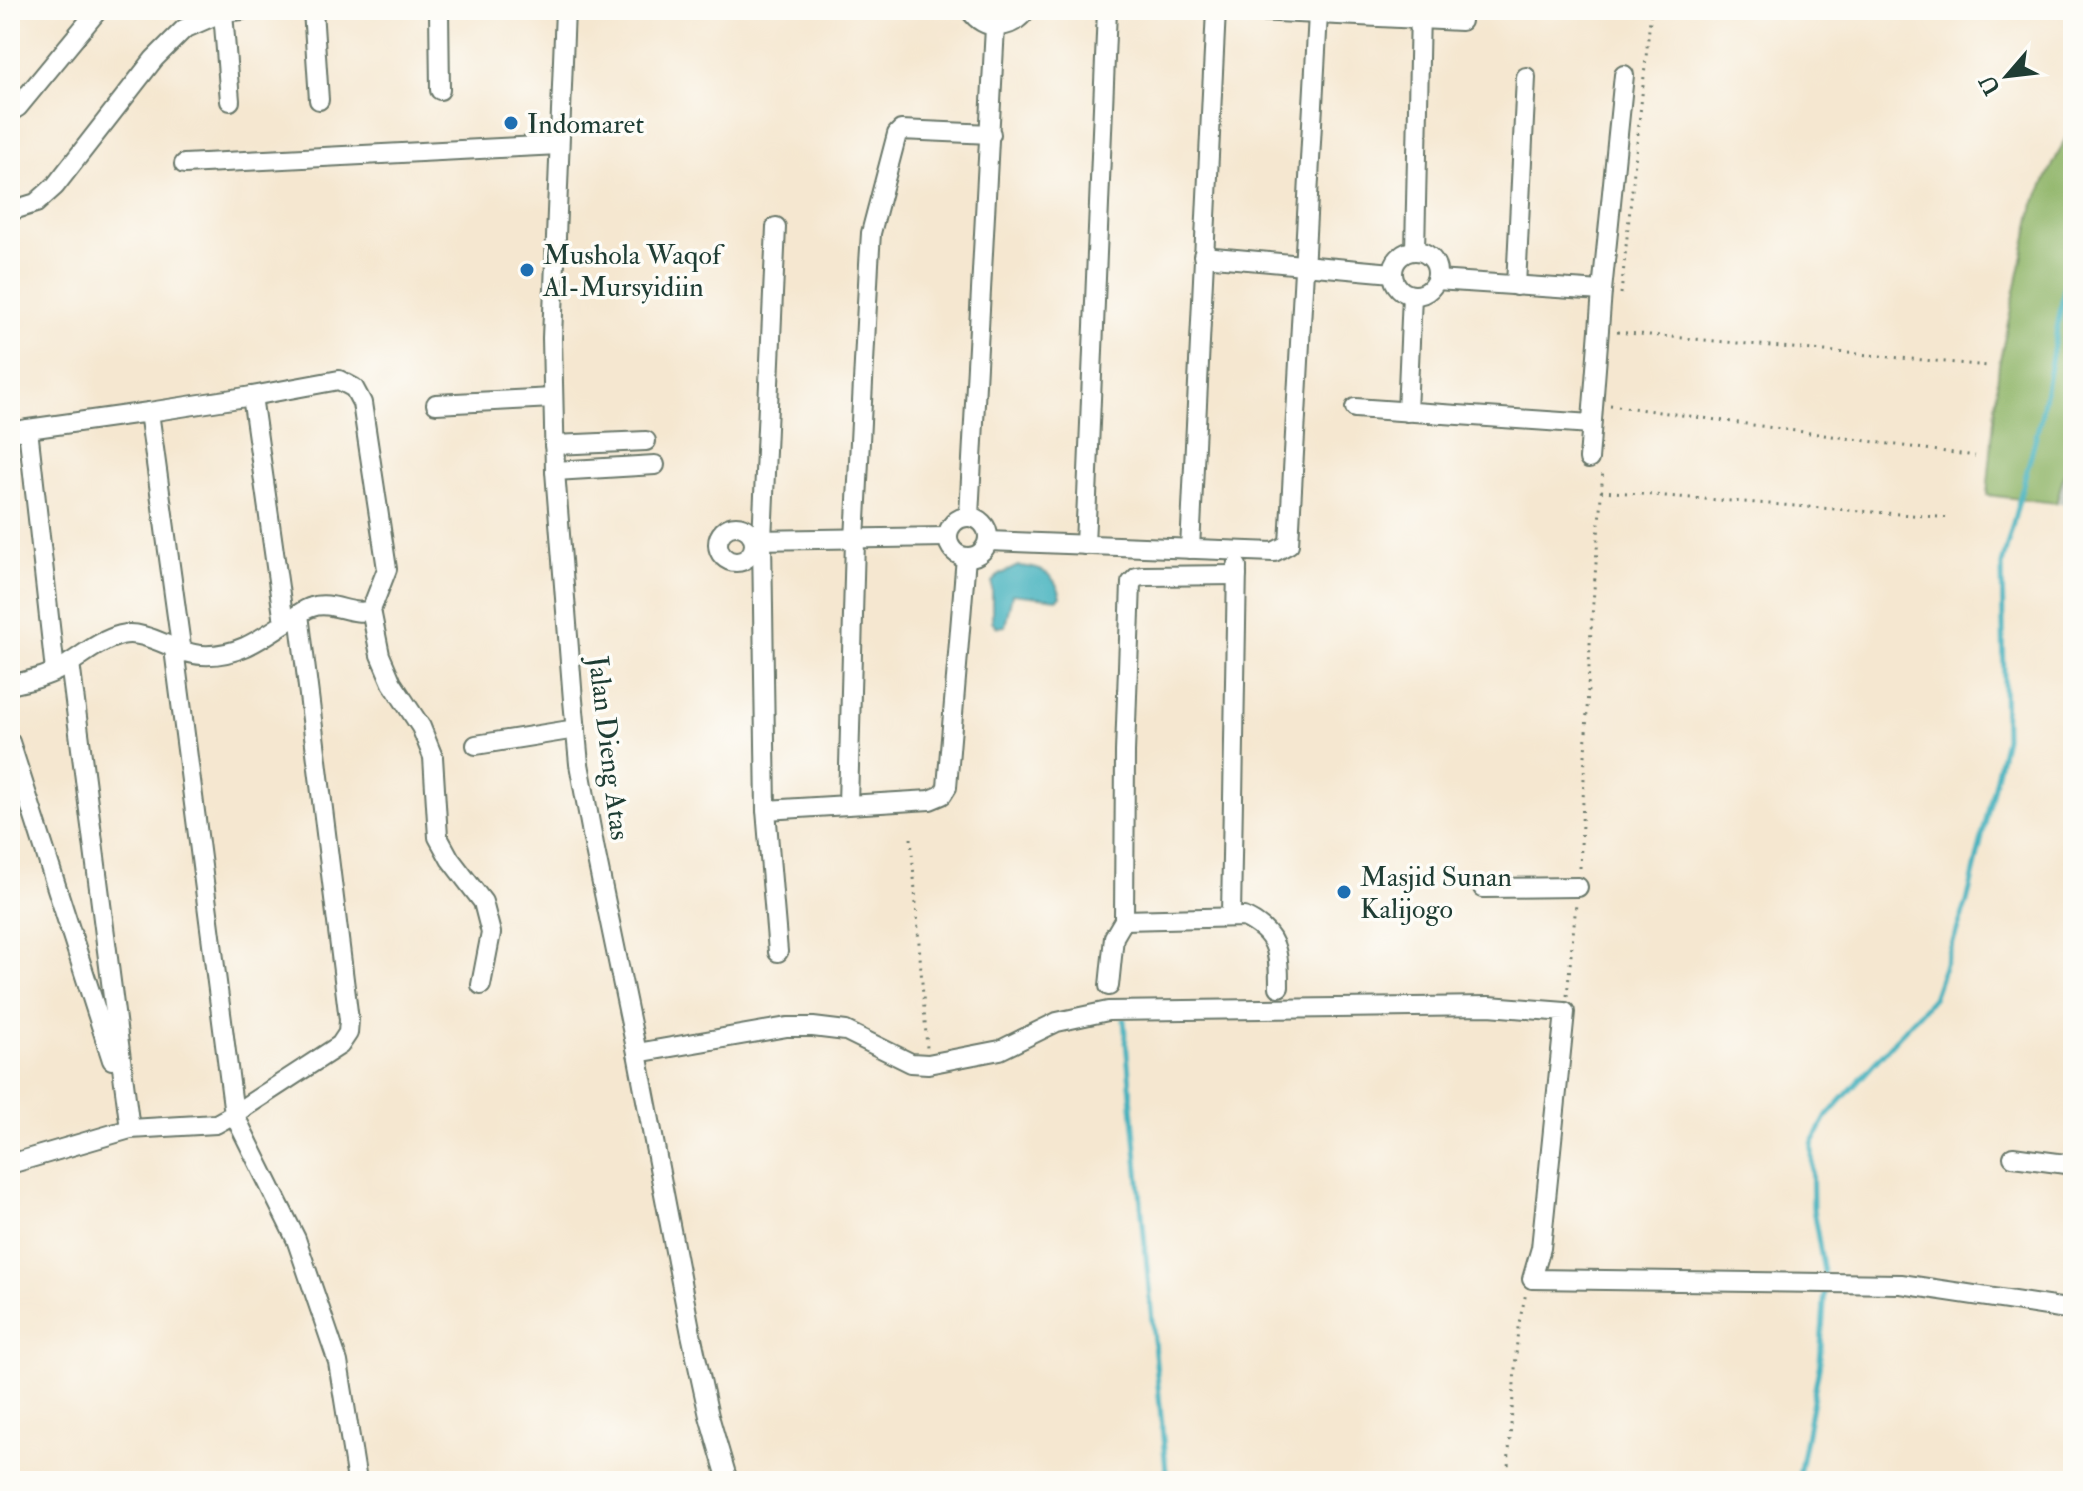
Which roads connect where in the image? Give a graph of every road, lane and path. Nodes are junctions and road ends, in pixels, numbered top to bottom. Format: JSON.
{"nodes":[{"id":1,"x":98,"y":10,"type":"edge"},
{"id":2,"x":242,"y":10,"type":"edge"},
{"id":3,"x":313,"y":10,"type":"edge"},
{"id":4,"x":439,"y":10,"type":"edge"},
{"id":5,"x":565,"y":10,"type":"edge"},
{"id":6,"x":970,"y":10,"type":"edge"},
{"id":7,"x":1026,"y":10,"type":"edge"},
{"id":8,"x":1107,"y":10,"type":"edge"},
{"id":9,"x":1216,"y":10,"type":"edge"},
{"id":10,"x":1235,"y":10,"type":"edge"},
{"id":11,"x":1651,"y":10,"type":"edge"},
{"id":12,"x":223,"y":12,"type":"edge"},
{"id":13,"x":1325,"y":13,"type":"edge"},
{"id":14,"x":1420,"y":14,"type":"edge"},
{"id":15,"x":1461,"y":21,"type":"dead end"},
{"id":16,"x":995,"y":27,"type":"junction"},
{"id":17,"x":1624,"y":75,"type":"dead end"},
{"id":18,"x":1526,"y":77,"type":"dead end"},
{"id":19,"x":440,"y":90,"type":"dead end"},
{"id":20,"x":319,"y":100,"type":"dead end"},
{"id":21,"x":230,"y":101,"type":"dead end"},
{"id":22,"x":10,"y":112,"type":"edge"},
{"id":23,"x":991,"y":134,"type":"junction"},
{"id":24,"x":559,"y":145,"type":"junction"},
{"id":25,"x":184,"y":164,"type":"dead end"},
{"id":26,"x":10,"y":211,"type":"edge"},
{"id":27,"x":776,"y":227,"type":"dead end"},
{"id":28,"x":1415,"y":251,"type":"junction"},
{"id":29,"x":1203,"y":256,"type":"junction"},
{"id":30,"x":1303,"y":265,"type":"junction"},
{"id":31,"x":1393,"y":273,"type":"junction"},
{"id":32,"x":1436,"y":280,"type":"junction"},
{"id":33,"x":1516,"y":286,"type":"junction"},
{"id":34,"x":1602,"y":291,"type":"junction"},
{"id":35,"x":1412,"y":295,"type":"junction"},
{"id":36,"x":1621,"y":301,"type":"dead end"},
{"id":37,"x":1617,"y":332,"type":"dead end"},
{"id":38,"x":1989,"y":366,"type":"dead end"},
{"id":39,"x":252,"y":396,"type":"junction"},
{"id":40,"x":553,"y":398,"type":"junction"},
{"id":41,"x":436,"y":404,"type":"dead end"},
{"id":42,"x":1610,"y":405,"type":"dead end"},
{"id":43,"x":1355,"y":408,"type":"dead end"},
{"id":44,"x":149,"y":412,"type":"junction"},
{"id":45,"x":1407,"y":412,"type":"junction"},
{"id":46,"x":1591,"y":424,"type":"junction"},
{"id":47,"x":19,"y":430,"type":"edge"},
{"id":48,"x":646,"y":441,"type":"dead end"},
{"id":49,"x":554,"y":445,"type":"junction"},
{"id":50,"x":1975,"y":456,"type":"dead end"},
{"id":51,"x":1596,"y":462,"type":"joint"},
{"id":52,"x":655,"y":465,"type":"dead end"},
{"id":53,"x":555,"y":471,"type":"junction"},
{"id":54,"x":1601,"y":491,"type":"junction"},
{"id":55,"x":969,"y":516,"type":"junction"},
{"id":56,"x":1951,"y":518,"type":"dead end"},
{"id":57,"x":947,"y":537,"type":"junction"},
{"id":58,"x":758,"y":540,"type":"junction"},
{"id":59,"x":855,"y":540,"type":"junction"},
{"id":60,"x":988,"y":541,"type":"junction"},
{"id":61,"x":1085,"y":545,"type":"junction"},
{"id":62,"x":1190,"y":549,"type":"junction"},
{"id":63,"x":1238,"y":552,"type":"junction"},
{"id":64,"x":966,"y":557,"type":"junction"},
{"id":65,"x":1237,"y":575,"type":"junction"},
{"id":66,"x":371,"y":610,"type":"junction"},
{"id":67,"x":292,"y":619,"type":"junction"},
{"id":68,"x":178,"y":651,"type":"junction"},
{"id":69,"x":62,"y":667,"type":"junction"},
{"id":70,"x":10,"y":685,"type":"edge"},
{"id":71,"x":576,"y":729,"type":"junction"},
{"id":72,"x":10,"y":742,"type":"edge"},
{"id":73,"x":476,"y":745,"type":"dead end"},
{"id":74,"x":848,"y":804,"type":"junction"},
{"id":75,"x":766,"y":810,"type":"junction"},
{"id":76,"x":911,"y":838,"type":"dead end"},
{"id":77,"x":1578,"y":887,"type":"junction"},
{"id":78,"x":1483,"y":888,"type":"dead end"},
{"id":79,"x":1231,"y":915,"type":"junction"},
{"id":80,"x":1124,"y":920,"type":"junction"},
{"id":81,"x":778,"y":952,"type":"dead end"},
{"id":82,"x":481,"y":985,"type":"dead end"},
{"id":83,"x":1109,"y":986,"type":"dead end"},
{"id":84,"x":1279,"y":987,"type":"dead end"},
{"id":85,"x":1565,"y":1012,"type":"junction"},
{"id":86,"x":637,"y":1053,"type":"junction"},
{"id":87,"x":928,"y":1064,"type":"junction"},
{"id":88,"x":126,"y":1104,"type":"junction"},
{"id":89,"x":234,"y":1114,"type":"junction"},
{"id":90,"x":130,"y":1129,"type":"junction"},
{"id":91,"x":2013,"y":1157,"type":"dead end"},
{"id":92,"x":10,"y":1164,"type":"edge"},
{"id":93,"x":2073,"y":1165,"type":"edge"},
{"id":94,"x":1532,"y":1279,"type":"junction"},
{"id":95,"x":2073,"y":1310,"type":"edge"},
{"id":96,"x":357,"y":1481,"type":"edge"},
{"id":97,"x":728,"y":1481,"type":"edge"},
{"id":98,"x":1507,"y":1481,"type":"edge"}],
"edges":[{"from":1,"to":22,"type":"street"},
{"from":2,"to":12,"type":"street"},
{"from":3,"to":20,"type":"street"},
{"from":4,"to":19,"type":"street"},
{"from":5,"to":24,"type":"street","name":"Jalan Dieng Atas"},
{"from":6,"to":16,"type":"street"},
{"from":7,"to":16,"type":"street"},
{"from":8,"to":61,"type":"street"},
{"from":9,"to":29,"type":"street"},
{"from":10,"to":13,"type":"street"},
{"from":11,"to":36,"type":"path"},
{"from":12,"to":21,"type":"street"},
{"from":12,"to":26,"type":"street"},
{"from":13,"to":14,"type":"street"},
{"from":13,"to":30,"type":"street"},
{"from":14,"to":15,"type":"street"},
{"from":14,"to":28,"type":"street"},
{"from":16,"to":23,"type":"street"},
{"from":17,"to":34,"type":"street"},
{"from":18,"to":33,"type":"street"},
{"from":23,"to":55,"type":"street"},
{"from":23,"to":59,"type":"street"},
{"from":24,"to":25,"type":"street"},
{"from":24,"to":40,"type":"street","name":"Jalan Dieng Atas"},
{"from":27,"to":58,"type":"street"},
{"from":28,"to":31,"type":"street"},
{"from":28,"to":32,"type":"street"},
{"from":29,"to":30,"type":"street"},
{"from":29,"to":62,"type":"street"},
{"from":30,"to":31,"type":"street"},
{"from":30,"to":63,"type":"street"},
{"from":31,"to":35,"type":"street"},
{"from":32,"to":33,"type":"street"},
{"from":32,"to":35,"type":"street"},
{"from":33,"to":34,"type":"street"},
{"from":34,"to":46,"type":"street"},
{"from":35,"to":45,"type":"street"},
{"from":37,"to":38,"type":"path"},
{"from":39,"to":44,"type":"street"},
{"from":39,"to":66,"type":"street"},
{"from":39,"to":67,"type":"street"},
{"from":40,"to":41,"type":"street"},
{"from":40,"to":49,"type":"street","name":"Jalan Dieng Atas"},
{"from":42,"to":50,"type":"path"},
{"from":43,"to":45,"type":"street"},
{"from":44,"to":47,"type":"street"},
{"from":44,"to":68,"type":"street"},
{"from":45,"to":46,"type":"street"},
{"from":46,"to":51,"type":"street"},
{"from":47,"to":69,"type":"street"},
{"from":48,"to":49,"type":"street"},
{"from":49,"to":53,"type":"street","name":"Jalan Dieng Atas"},
{"from":51,"to":54,"type":"path"},
{"from":52,"to":53,"type":"street"},
{"from":53,"to":71,"type":"street","name":"Jalan Dieng Atas"},
{"from":54,"to":56,"type":"path"},
{"from":54,"to":77,"type":"path"},
{"from":55,"to":57,"type":"street"},
{"from":55,"to":60,"type":"street"},
{"from":57,"to":59,"type":"street"},
{"from":57,"to":64,"type":"street"},
{"from":58,"to":59,"type":"street"},
{"from":58,"to":75,"type":"street"},
{"from":59,"to":74,"type":"street"},
{"from":60,"to":61,"type":"street"},
{"from":60,"to":64,"type":"street"},
{"from":61,"to":62,"type":"street"},
{"from":62,"to":63,"type":"street"},
{"from":63,"to":65,"type":"street"},
{"from":64,"to":74,"type":"street"},
{"from":65,"to":79,"type":"street"},
{"from":65,"to":80,"type":"street"},
{"from":66,"to":67,"type":"street"},
{"from":66,"to":82,"type":"street"},
{"from":67,"to":68,"type":"street"},
{"from":67,"to":89,"type":"street"},
{"from":68,"to":69,"type":"street"},
{"from":68,"to":89,"type":"street"},
{"from":69,"to":70,"type":"street"},
{"from":69,"to":88,"type":"street"},
{"from":71,"to":73,"type":"street"},
{"from":71,"to":86,"type":"street","name":"Jalan Dieng Atas"},
{"from":72,"to":88,"type":"street"},
{"from":74,"to":75,"type":"street"},
{"from":75,"to":81,"type":"street"},
{"from":76,"to":87,"type":"path"},
{"from":77,"to":78,"type":"street"},
{"from":77,"to":85,"type":"path"},
{"from":79,"to":80,"type":"street"},
{"from":79,"to":84,"type":"street"},
{"from":80,"to":83,"type":"street"},
{"from":85,"to":87,"type":"street"},
{"from":85,"to":94,"type":"street"},
{"from":86,"to":87,"type":"street"},
{"from":86,"to":97,"type":"street","name":"Jalan Dieng Atas"},
{"from":88,"to":90,"type":"street"},
{"from":89,"to":90,"type":"street"},
{"from":89,"to":96,"type":"street"},
{"from":90,"to":92,"type":"street"},
{"from":91,"to":93,"type":"street"},
{"from":94,"to":95,"type":"street"},
{"from":94,"to":98,"type":"path"}]}
